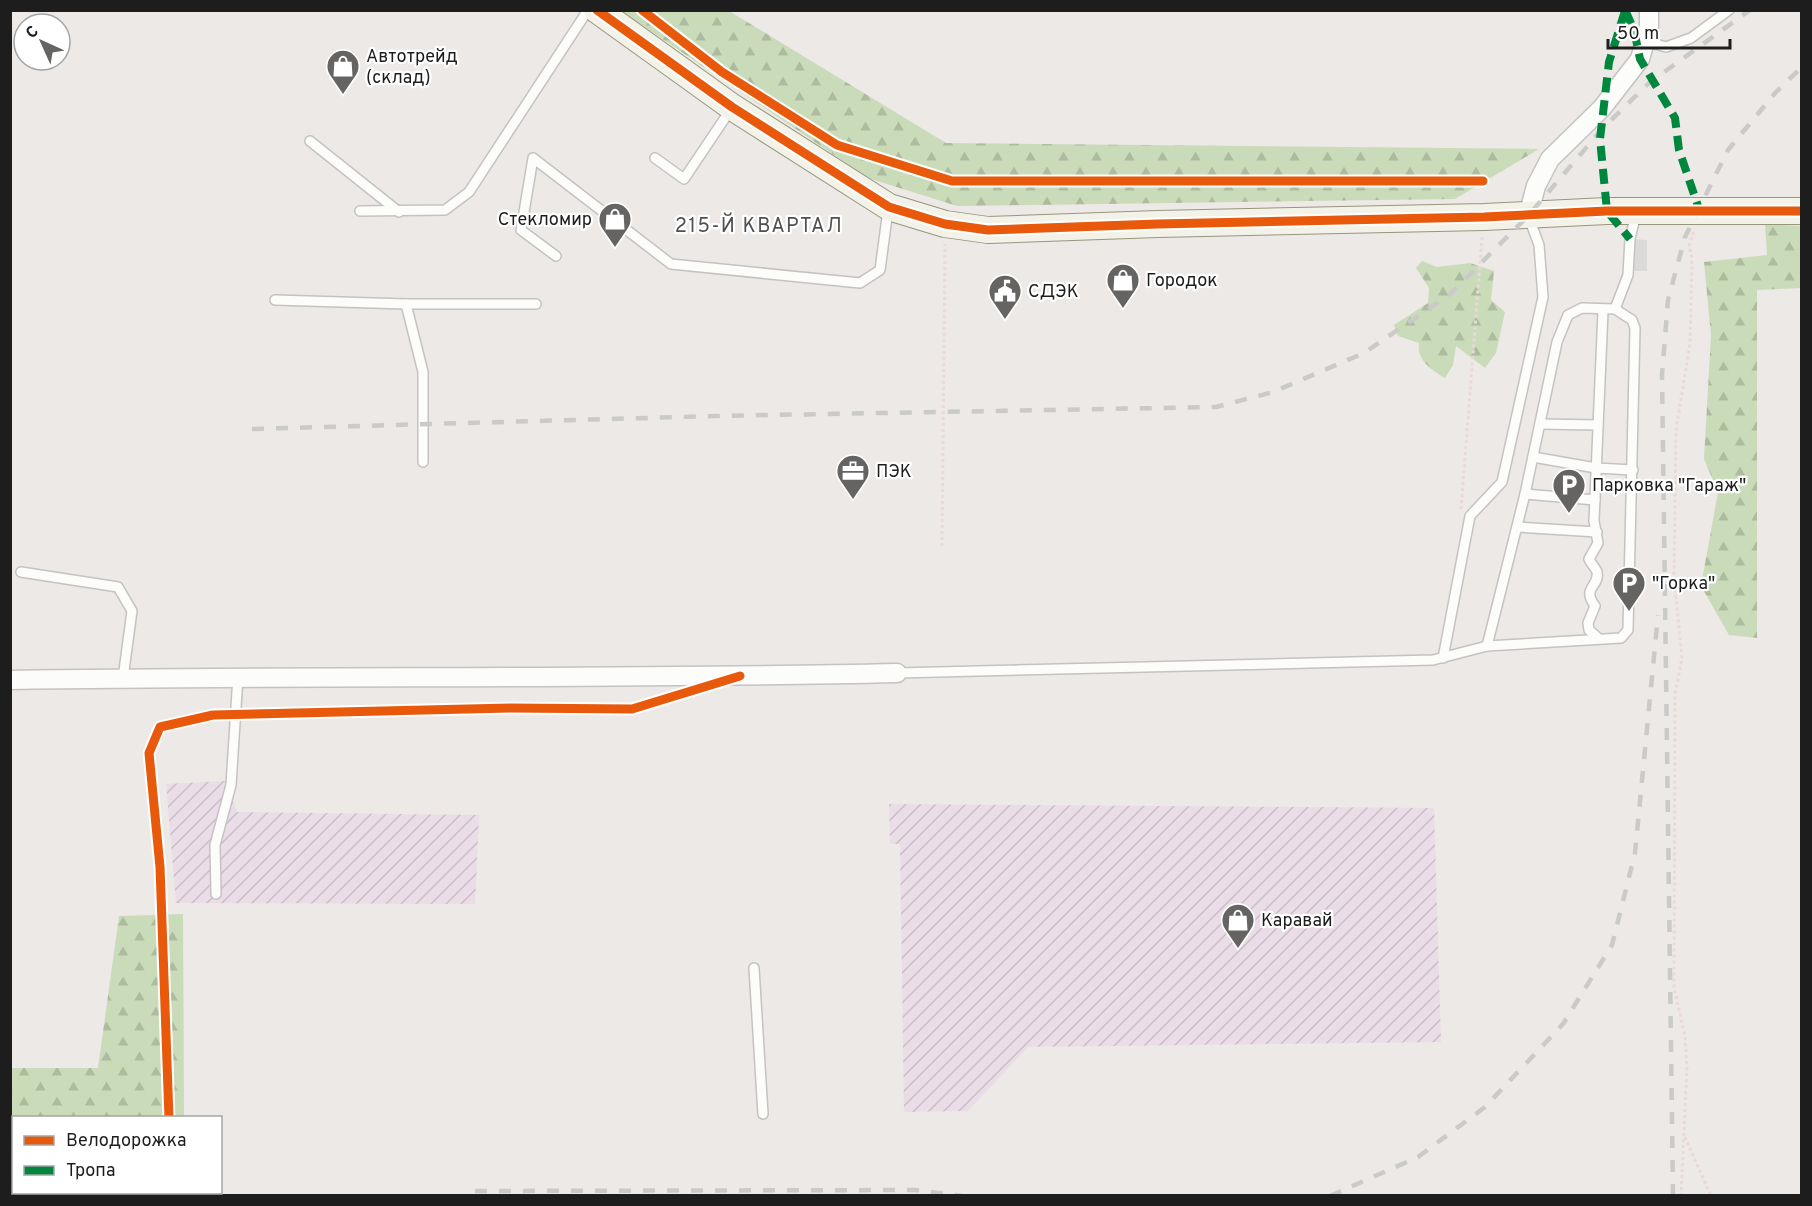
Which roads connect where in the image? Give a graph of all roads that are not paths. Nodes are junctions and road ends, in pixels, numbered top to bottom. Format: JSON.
{"nodes":[{"id":1,"x":588,"y":10,"type":"edge"},
{"id":2,"x":597,"y":10,"type":"edge"},
{"id":3,"x":1649,"y":10,"type":"edge"},
{"id":4,"x":1729,"y":10,"type":"edge"},
{"id":5,"x":1645,"y":41,"type":"junction"},
{"id":6,"x":732,"y":107,"type":"junction"},
{"id":7,"x":309,"y":141,"type":"dead end"},
{"id":8,"x":655,"y":158,"type":"dead end"},
{"id":9,"x":889,"y":207,"type":"junction"},
{"id":10,"x":1637,"y":210,"type":"junction"},
{"id":11,"x":360,"y":211,"type":"dead end"},
{"id":12,"x":1802,"y":211,"type":"edge"},
{"id":13,"x":399,"y":212,"type":"junction"},
{"id":14,"x":1528,"y":216,"type":"junction"},
{"id":15,"x":556,"y":256,"type":"dead end"},
{"id":16,"x":275,"y":300,"type":"dead end"},
{"id":17,"x":406,"y":304,"type":"junction"},
{"id":18,"x":536,"y":304,"type":"dead end"},
{"id":19,"x":1615,"y":309,"type":"junction"},
{"id":20,"x":1603,"y":311,"type":"junction"},
{"id":21,"x":1540,"y":424,"type":"junction"},
{"id":22,"x":1598,"y":425,"type":"junction"},
{"id":23,"x":1533,"y":457,"type":"junction"},
{"id":24,"x":423,"y":462,"type":"dead end"},
{"id":25,"x":1596,"y":468,"type":"junction"},
{"id":26,"x":1633,"y":470,"type":"junction"},
{"id":27,"x":1525,"y":494,"type":"junction"},
{"id":28,"x":1595,"y":500,"type":"junction"},
{"id":29,"x":1517,"y":527,"type":"junction"},
{"id":30,"x":1597,"y":532,"type":"junction"},
{"id":31,"x":21,"y":572,"type":"dead end"},
{"id":32,"x":1597,"y":637,"type":"junction"},
{"id":33,"x":1487,"y":646,"type":"junction"},
{"id":34,"x":1443,"y":658,"type":"junction"},
{"id":35,"x":897,"y":673,"type":"joint"},
{"id":36,"x":238,"y":676,"type":"junction"},
{"id":37,"x":123,"y":678,"type":"junction"},
{"id":38,"x":10,"y":680,"type":"edge"},
{"id":39,"x":216,"y":894,"type":"dead end"},
{"id":40,"x":754,"y":968,"type":"dead end"},
{"id":41,"x":763,"y":1114,"type":"dead end"}],
"edges":[{"from":1,"to":13,"type":"lane"},
{"from":2,"to":6,"type":"street"},
{"from":3,"to":5,"type":"street"},
{"from":4,"to":5,"type":"lane"},
{"from":5,"to":14,"type":"street"},
{"from":6,"to":8,"type":"lane"},
{"from":6,"to":9,"type":"street"},
{"from":7,"to":13,"type":"lane"},
{"from":9,"to":14,"type":"street"},
{"from":9,"to":15,"type":"lane"},
{"from":10,"to":12,"type":"street"},
{"from":10,"to":14,"type":"street"},
{"from":10,"to":19,"type":"lane"},
{"from":11,"to":13,"type":"lane"},
{"from":14,"to":34,"type":"lane"},
{"from":16,"to":17,"type":"lane"},
{"from":17,"to":18,"type":"lane"},
{"from":17,"to":24,"type":"lane"},
{"from":19,"to":20,"type":"lane"},
{"from":19,"to":26,"type":"lane"},
{"from":20,"to":21,"type":"lane"},
{"from":20,"to":22,"type":"lane"},
{"from":21,"to":22,"type":"lane"},
{"from":21,"to":23,"type":"lane"},
{"from":22,"to":25,"type":"lane"},
{"from":23,"to":25,"type":"lane"},
{"from":23,"to":27,"type":"lane"},
{"from":25,"to":26,"type":"lane"},
{"from":25,"to":28,"type":"lane"},
{"from":26,"to":32,"type":"lane"},
{"from":27,"to":28,"type":"lane"},
{"from":27,"to":29,"type":"lane"},
{"from":28,"to":30,"type":"lane"},
{"from":29,"to":30,"type":"lane"},
{"from":29,"to":33,"type":"lane"},
{"from":30,"to":32,"type":"lane"},
{"from":31,"to":37,"type":"lane"},
{"from":32,"to":33,"type":"lane"},
{"from":33,"to":34,"type":"lane"},
{"from":34,"to":35,"type":"lane"},
{"from":35,"to":36,"type":"street"},
{"from":36,"to":37,"type":"street"},
{"from":36,"to":39,"type":"lane"},
{"from":37,"to":38,"type":"street"},
{"from":40,"to":41,"type":"lane"}]}
